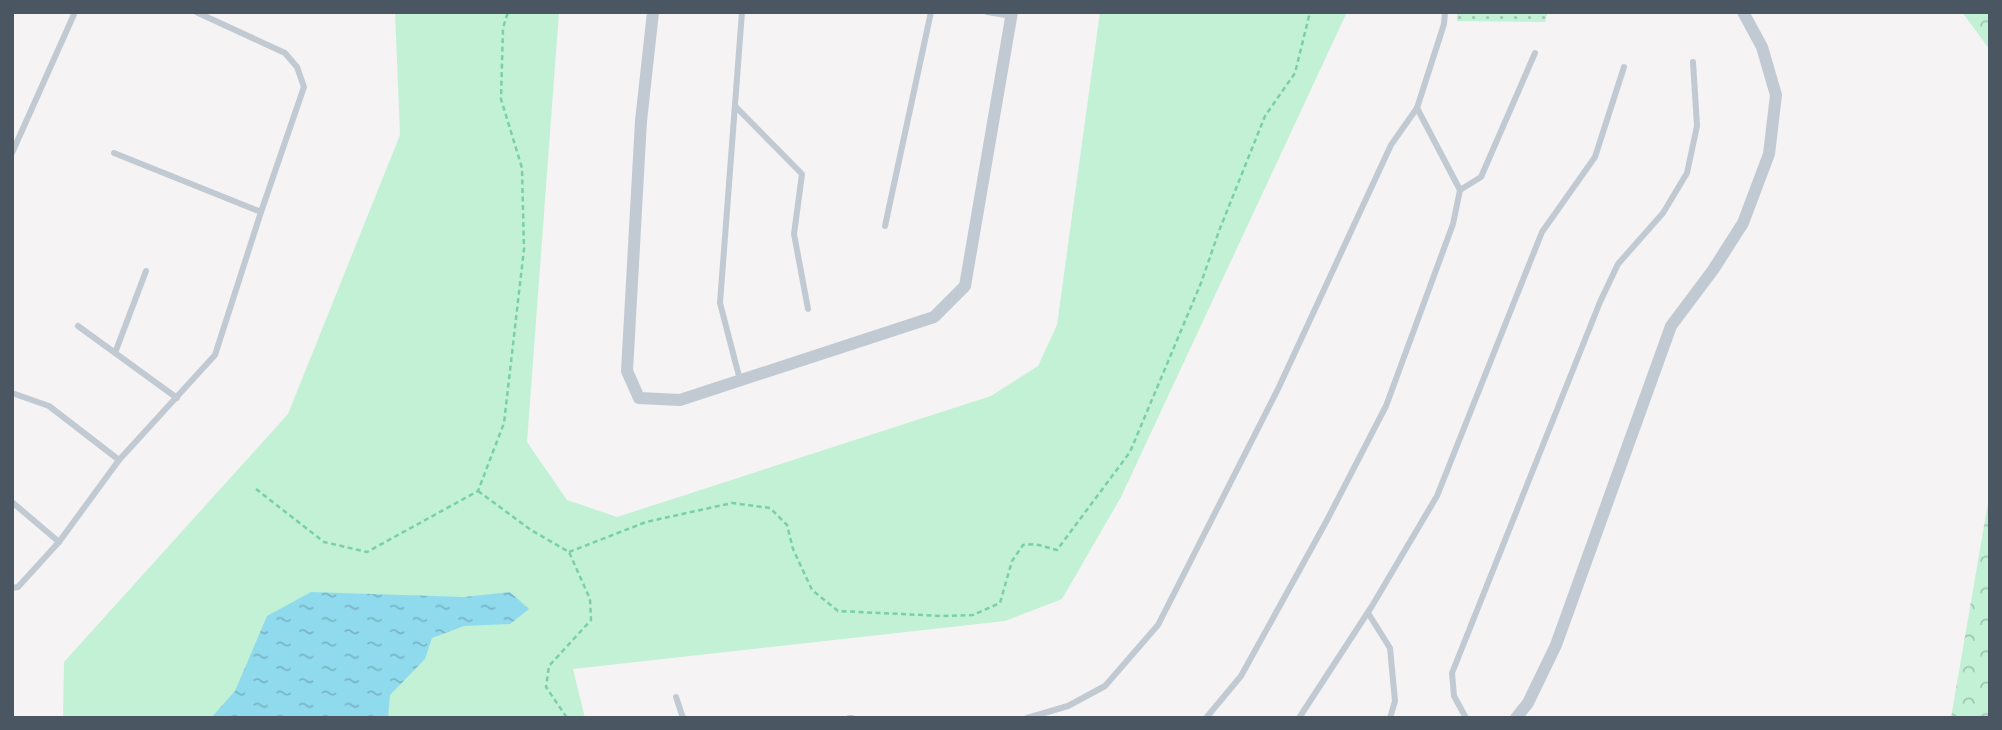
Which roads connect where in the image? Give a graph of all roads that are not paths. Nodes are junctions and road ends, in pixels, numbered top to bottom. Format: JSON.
{"nodes":[{"id":1,"x":75,"y":12,"type":"edge"},
{"id":2,"x":196,"y":12,"type":"edge"},
{"id":3,"x":653,"y":12,"type":"edge"},
{"id":4,"x":742,"y":12,"type":"edge"},
{"id":5,"x":931,"y":12,"type":"edge"},
{"id":6,"x":987,"y":12,"type":"edge"},
{"id":7,"x":1445,"y":12,"type":"edge"},
{"id":8,"x":1743,"y":12,"type":"edge"},
{"id":9,"x":1012,"y":14,"type":"edge"},
{"id":10,"x":1535,"y":53,"type":"dead end"},
{"id":11,"x":1693,"y":62,"type":"dead end"},
{"id":12,"x":1625,"y":67,"type":"dead end"},
{"id":13,"x":735,"y":106,"type":"junction"},
{"id":14,"x":1417,"y":108,"type":"junction"},
{"id":15,"x":12,"y":153,"type":"edge"},
{"id":16,"x":114,"y":153,"type":"dead end"},
{"id":17,"x":1460,"y":190,"type":"junction"},
{"id":18,"x":261,"y":212,"type":"junction"},
{"id":19,"x":885,"y":226,"type":"dead end"},
{"id":20,"x":146,"y":271,"type":"dead end"},
{"id":21,"x":808,"y":309,"type":"dead end"},
{"id":22,"x":78,"y":326,"type":"dead end"},
{"id":23,"x":115,"y":353,"type":"junction"},
{"id":24,"x":740,"y":380,"type":"junction"},
{"id":25,"x":12,"y":393,"type":"edge"},
{"id":26,"x":177,"y":398,"type":"junction"},
{"id":27,"x":119,"y":460,"type":"junction"},
{"id":28,"x":12,"y":502,"type":"edge"},
{"id":29,"x":59,"y":542,"type":"junction"},
{"id":30,"x":12,"y":588,"type":"edge"},
{"id":31,"x":1368,"y":613,"type":"junction"},
{"id":32,"x":676,"y":697,"type":"dead end"},
{"id":33,"x":683,"y":718,"type":"edge"},
{"id":34,"x":1027,"y":718,"type":"edge"},
{"id":35,"x":1206,"y":718,"type":"edge"},
{"id":36,"x":1299,"y":718,"type":"edge"},
{"id":37,"x":1390,"y":718,"type":"edge"},
{"id":38,"x":1466,"y":718,"type":"edge"},
{"id":39,"x":1516,"y":718,"type":"edge"}],
"edges":[{"from":1,"to":15,"type":"lane"},
{"from":2,"to":18,"type":"lane"},
{"from":3,"to":24,"type":"street"},
{"from":4,"to":13,"type":"lane"},
{"from":5,"to":19,"type":"lane"},
{"from":6,"to":9,"type":"lane"},
{"from":7,"to":14,"type":"lane"},
{"from":8,"to":39,"type":"street"},
{"from":9,"to":24,"type":"street"},
{"from":10,"to":17,"type":"lane"},
{"from":11,"to":38,"type":"lane"},
{"from":12,"to":31,"type":"lane"},
{"from":13,"to":21,"type":"lane"},
{"from":13,"to":24,"type":"lane"},
{"from":14,"to":17,"type":"lane"},
{"from":14,"to":34,"type":"lane"},
{"from":16,"to":18,"type":"lane"},
{"from":17,"to":35,"type":"lane"},
{"from":18,"to":26,"type":"lane"},
{"from":20,"to":23,"type":"lane"},
{"from":22,"to":23,"type":"lane"},
{"from":23,"to":26,"type":"lane"},
{"from":25,"to":27,"type":"lane"},
{"from":26,"to":27,"type":"lane"},
{"from":27,"to":29,"type":"lane"},
{"from":28,"to":29,"type":"lane"},
{"from":29,"to":30,"type":"lane"},
{"from":31,"to":36,"type":"lane"},
{"from":31,"to":37,"type":"lane"},
{"from":32,"to":33,"type":"lane"}]}
